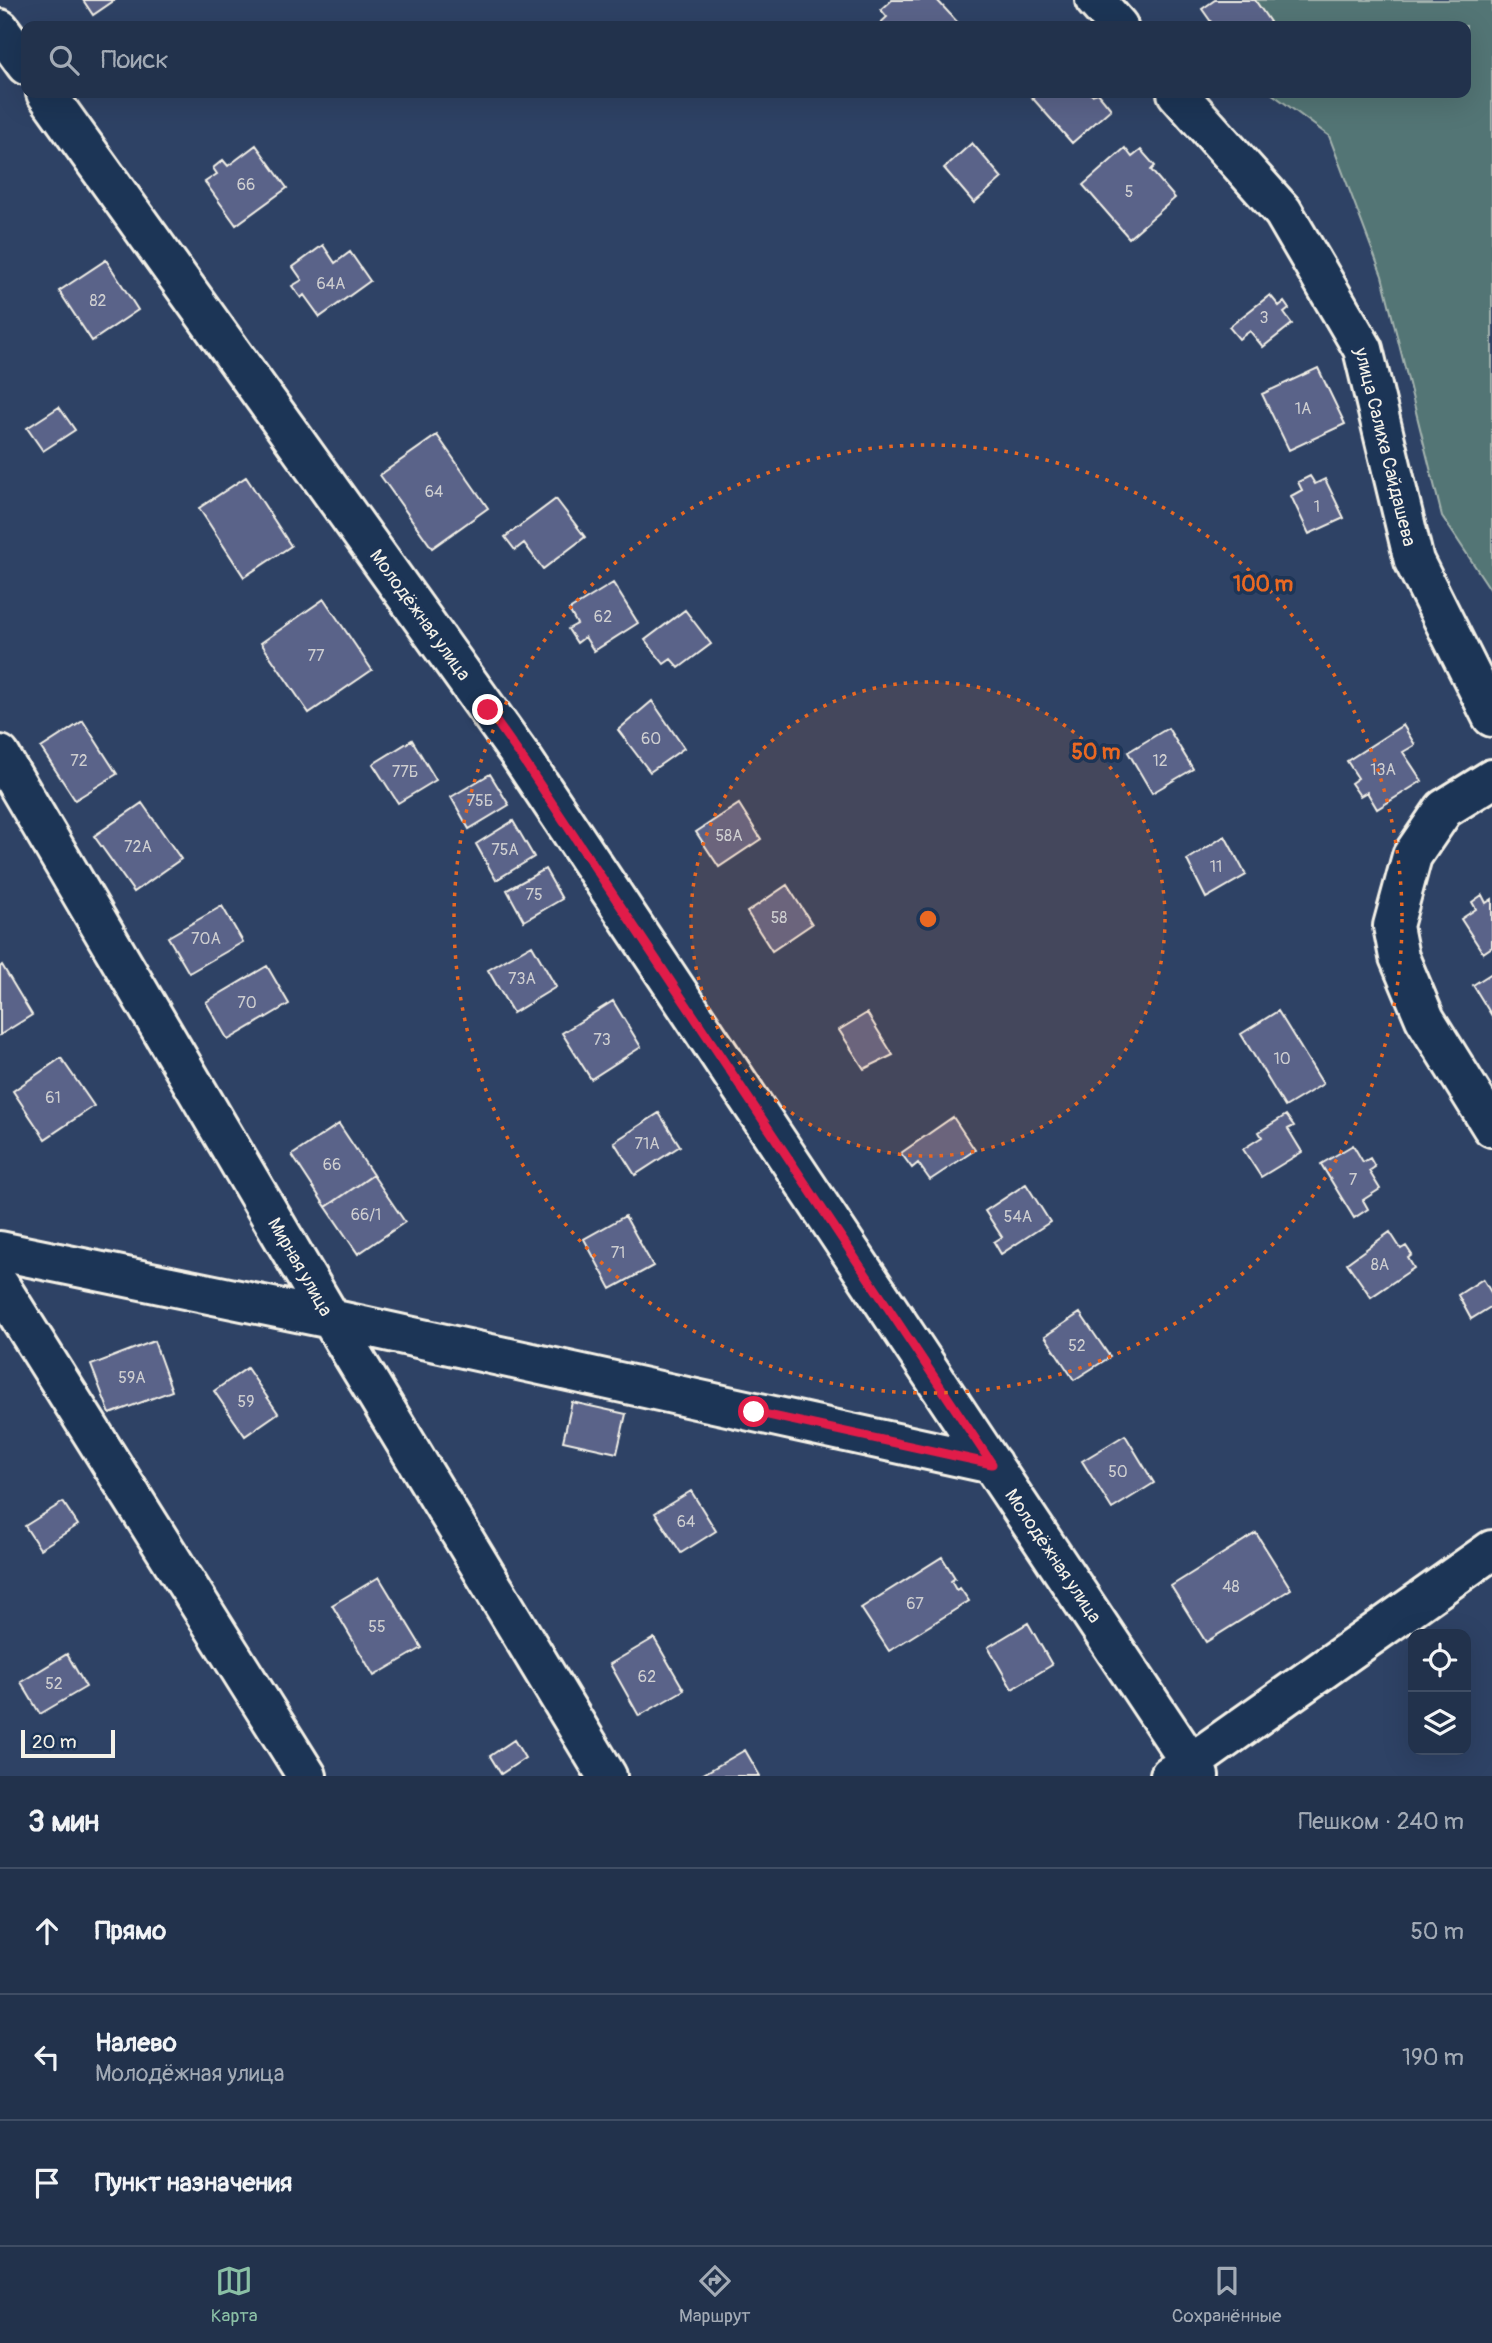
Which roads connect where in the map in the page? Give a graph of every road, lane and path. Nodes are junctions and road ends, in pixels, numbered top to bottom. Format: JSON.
{"nodes":[{"id":1,"x":1095,"y":0,"type":"edge"},
{"id":2,"x":1114,"y":21,"type":"edge"},
{"id":3,"x":0,"y":29,"type":"edge"},
{"id":4,"x":21,"y":58,"type":"edge"},
{"id":5,"x":50,"y":98,"type":"edge"},
{"id":6,"x":1181,"y":98,"type":"edge"},
{"id":7,"x":1492,"y":717,"type":"edge"},
{"id":8,"x":0,"y":755,"type":"edge"},
{"id":9,"x":1492,"y":779,"type":"edge"},
{"id":10,"x":1492,"y":1127,"type":"edge"},
{"id":11,"x":0,"y":1251,"type":"edge"},
{"id":12,"x":0,"y":1286,"type":"edge"},
{"id":13,"x":331,"y":1319,"type":"junction"},
{"id":14,"x":992,"y":1464,"type":"junction"},
{"id":15,"x":1492,"y":1550,"type":"edge"},
{"id":16,"x":1186,"y":1772,"type":"edge"},
{"id":17,"x":307,"y":1776,"type":"edge"},
{"id":18,"x":607,"y":1776,"type":"edge"}],
"edges":[{"from":1,"to":2,"type":"street"},
{"from":3,"to":4,"type":"street"},
{"from":5,"to":14,"type":"street","name":"Молодёжная улица"},
{"from":6,"to":7,"type":"street","name":"улица Салиха Сайдашева"},
{"from":8,"to":13,"type":"street","name":"Мирная улица"},
{"from":9,"to":10,"type":"street"},
{"from":11,"to":13,"type":"street"},
{"from":12,"to":17,"type":"street"},
{"from":13,"to":14,"type":"street"},
{"from":13,"to":18,"type":"street","name":"Мирная улица"},
{"from":14,"to":16,"type":"street","name":"Молодёжная улица"},
{"from":15,"to":16,"type":"street"}]}
